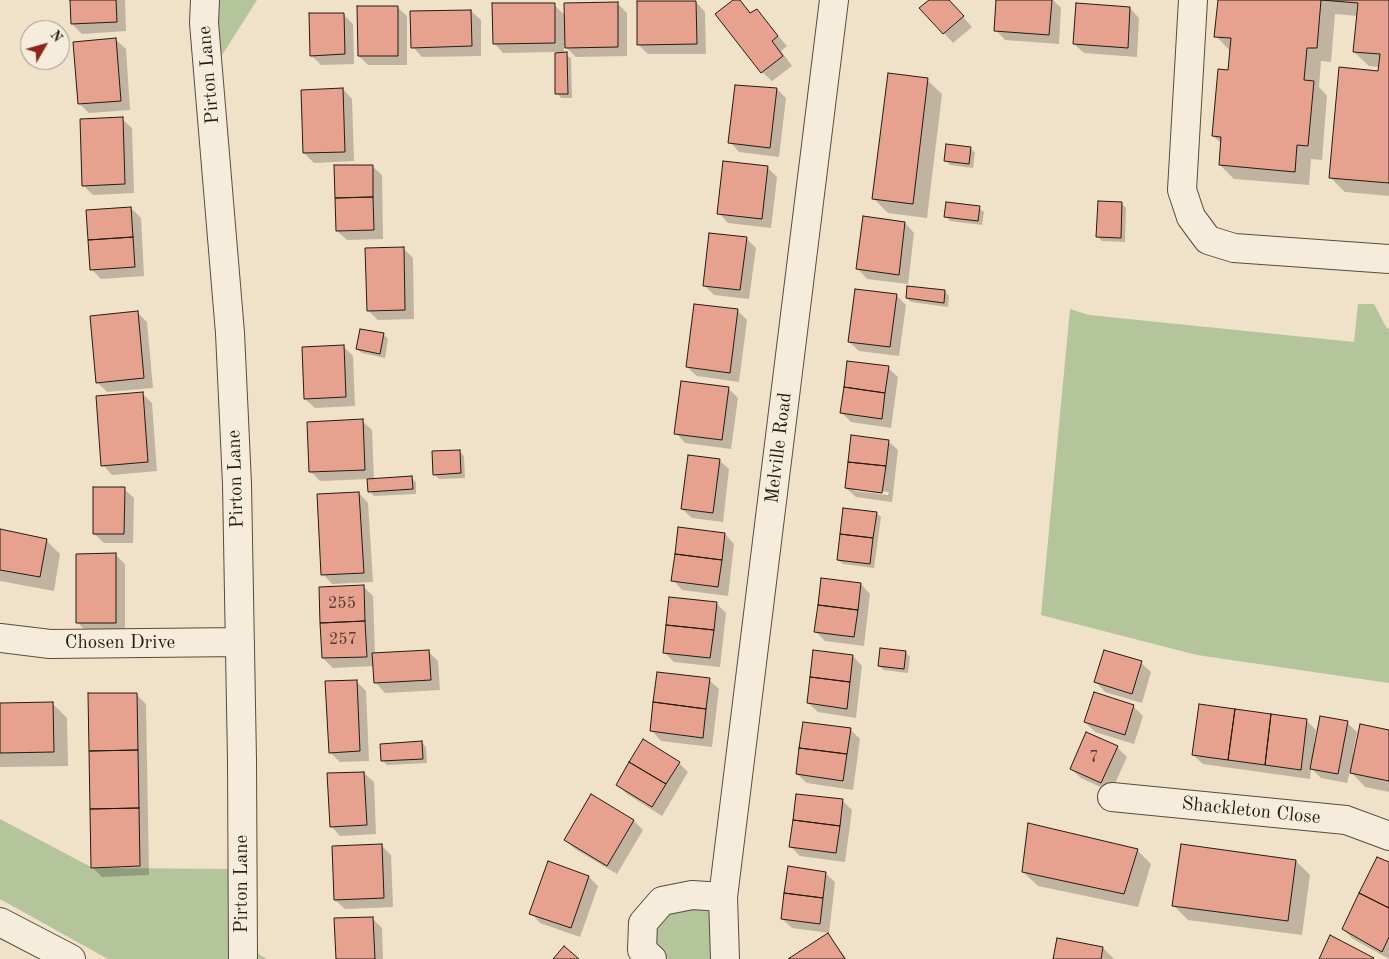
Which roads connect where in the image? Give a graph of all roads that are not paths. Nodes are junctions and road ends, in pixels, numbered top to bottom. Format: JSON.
{"nodes":[{"id":1,"x":205,"y":0,"type":"edge"},
{"id":2,"x":834,"y":0,"type":"edge"},
{"id":3,"x":1194,"y":0,"type":"edge"},
{"id":4,"x":1389,"y":259,"type":"edge"},
{"id":5,"x":0,"y":638,"type":"edge"},
{"id":6,"x":240,"y":642,"type":"junction"},
{"id":7,"x":1112,"y":797,"type":"dead end"},
{"id":8,"x":1389,"y":836,"type":"edge"},
{"id":9,"x":723,"y":897,"type":"junction"},
{"id":10,"x":0,"y":922,"type":"edge"},
{"id":11,"x":71,"y":959,"type":"edge"},
{"id":12,"x":243,"y":959,"type":"edge"},
{"id":13,"x":652,"y":959,"type":"edge"},
{"id":14,"x":725,"y":959,"type":"edge"}],
"edges":[{"from":1,"to":6,"type":"street","name":"Pirton Lane"},
{"from":2,"to":9,"type":"street","name":"Melville Road"},
{"from":3,"to":4,"type":"street"},
{"from":5,"to":6,"type":"street","name":"Chosen Drive"},
{"from":6,"to":12,"type":"street","name":"Pirton Lane"},
{"from":7,"to":8,"type":"street","name":"Shackleton Close"},
{"from":9,"to":13,"type":"street"},
{"from":9,"to":14,"type":"street","name":"Melville Road"},
{"from":10,"to":11,"type":"street"}]}
